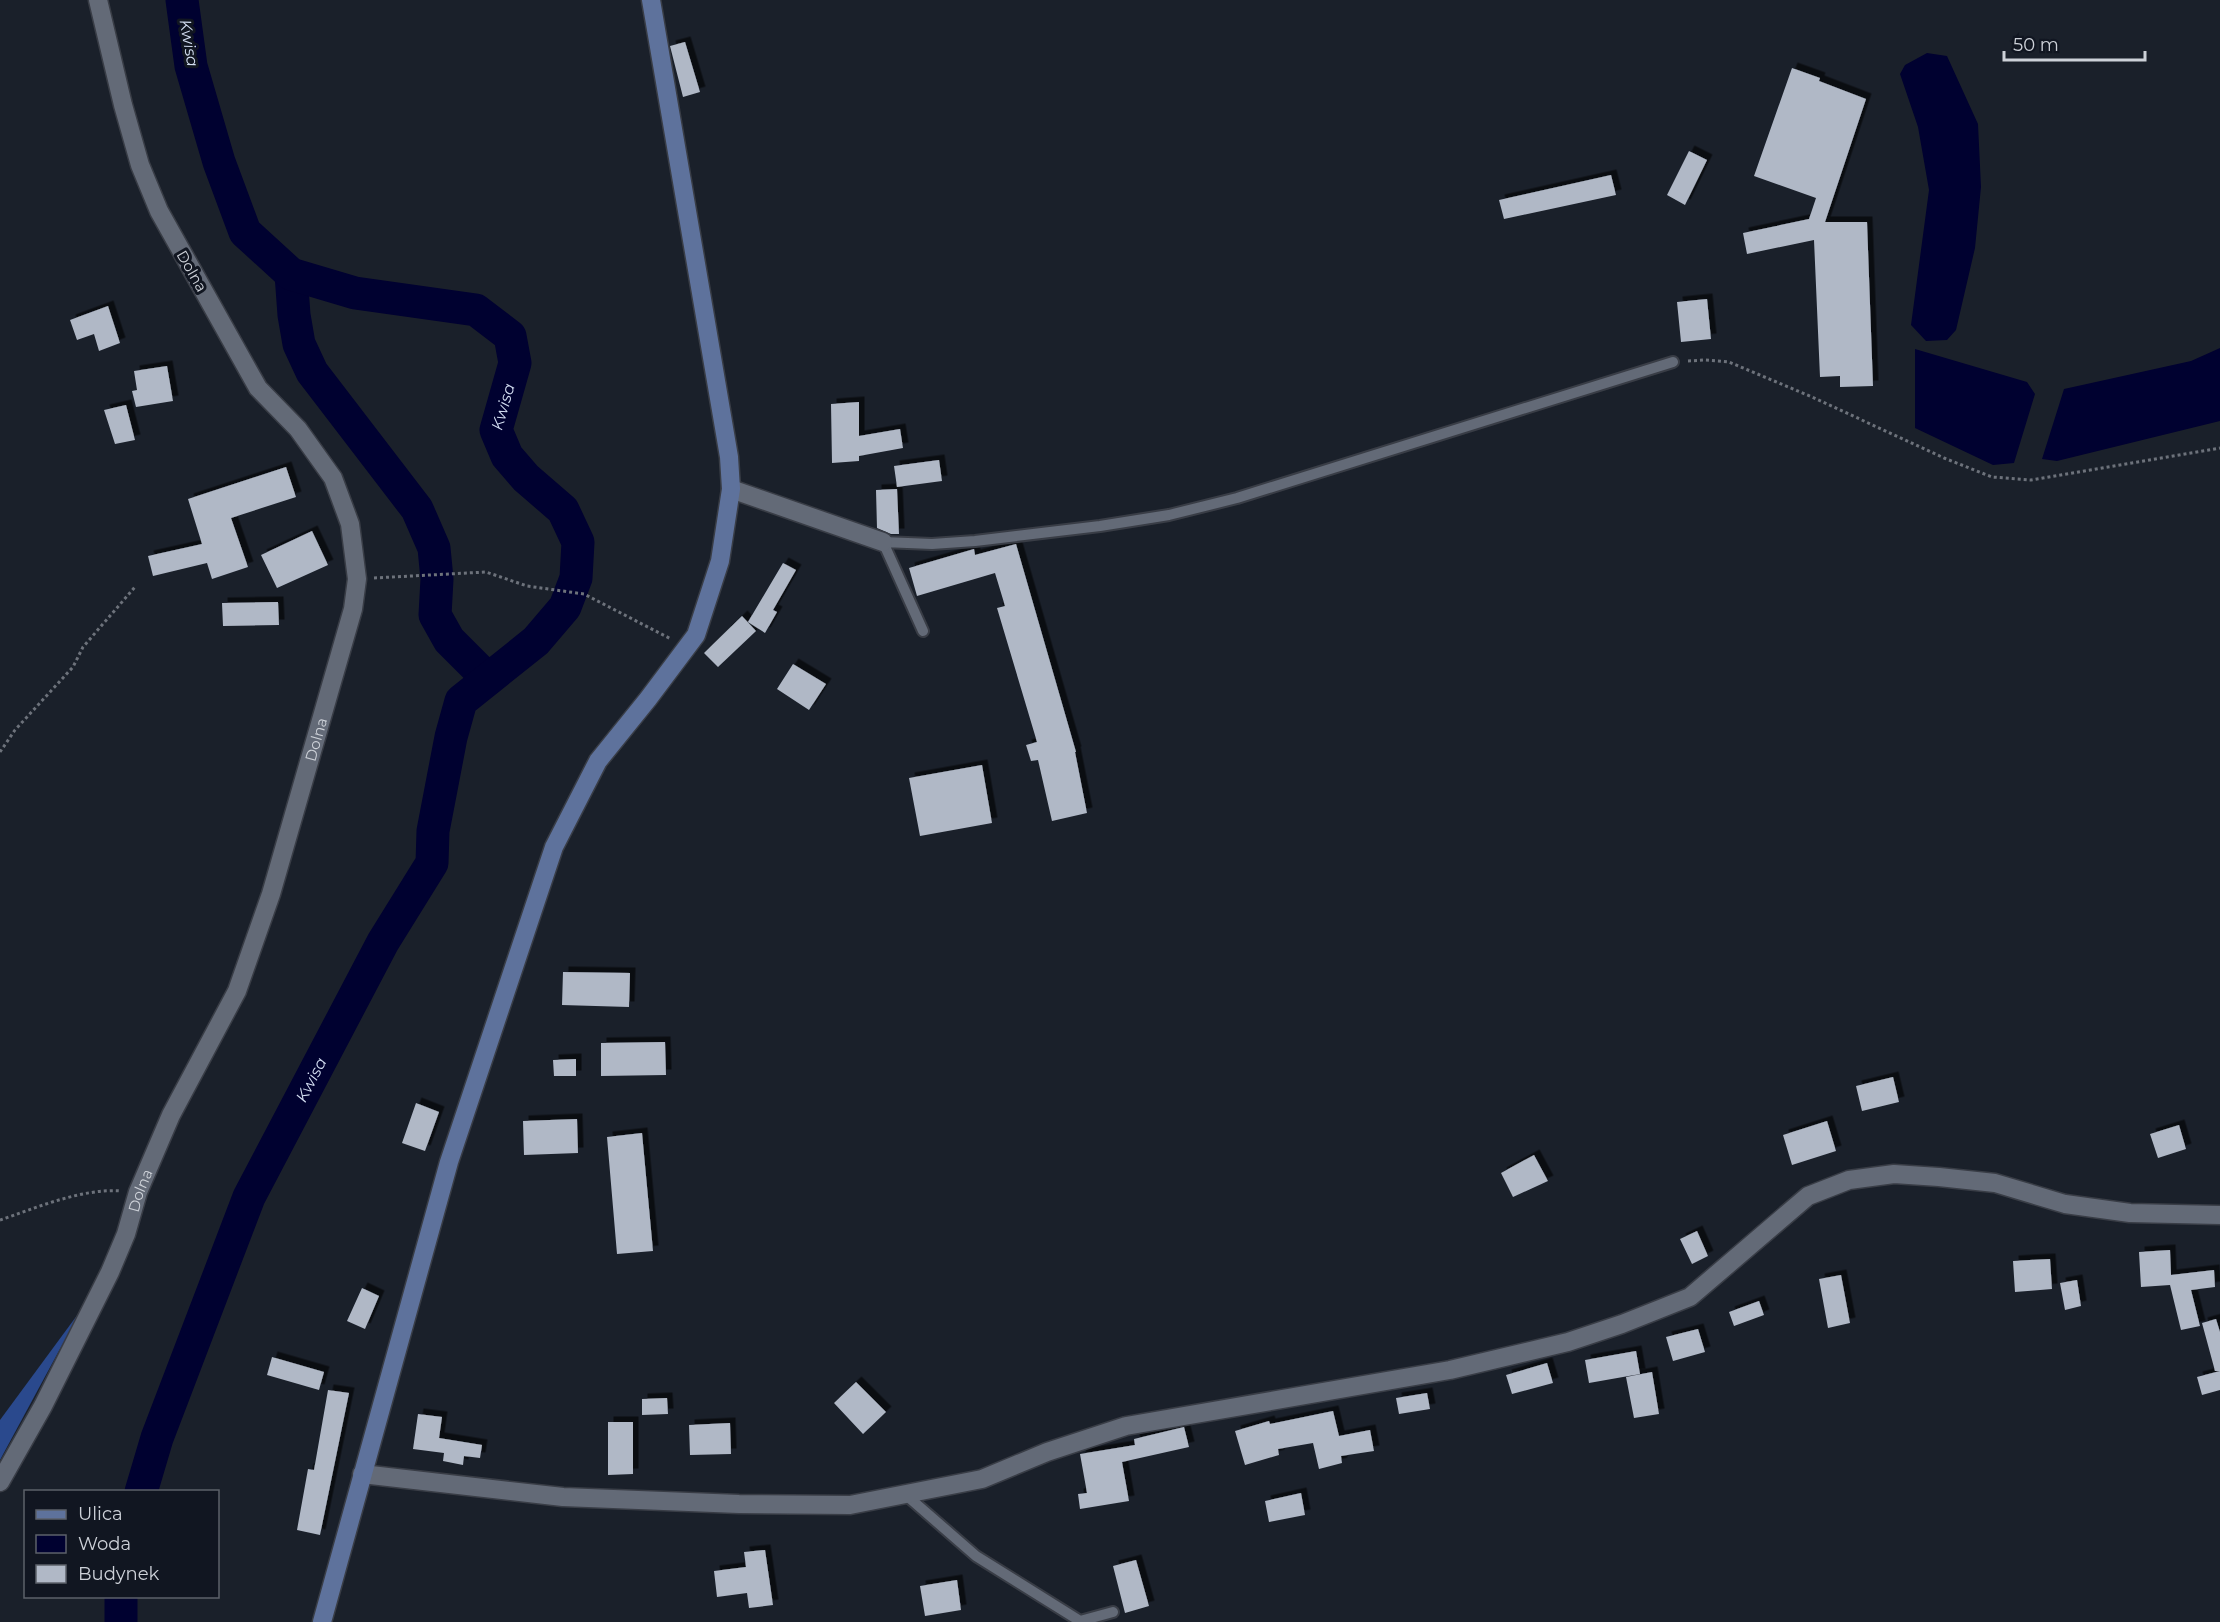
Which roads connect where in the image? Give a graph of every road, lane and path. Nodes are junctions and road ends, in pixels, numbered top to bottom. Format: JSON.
{"nodes":[{"id":1,"x":98,"y":0,"type":"edge"},
{"id":2,"x":651,"y":0,"type":"edge"},
{"id":3,"x":1673,"y":362,"type":"joint"},
{"id":4,"x":2220,"y":448,"type":"edge"},
{"id":5,"x":731,"y":489,"type":"junction"},
{"id":6,"x":883,"y":542,"type":"junction"},
{"id":7,"x":357,"y":579,"type":"junction"},
{"id":8,"x":135,"y":587,"type":"dead end"},
{"id":9,"x":923,"y":631,"type":"dead end"},
{"id":10,"x":687,"y":647,"type":"junction"},
{"id":11,"x":0,"y":752,"type":"edge"},
{"id":12,"x":138,"y":1192,"type":"junction"},
{"id":13,"x":2220,"y":1215,"type":"edge"},
{"id":14,"x":0,"y":1220,"type":"edge"},
{"id":15,"x":362,"y":1474,"type":"junction"},
{"id":16,"x":0,"y":1482,"type":"edge"},
{"id":17,"x":906,"y":1495,"type":"junction"},
{"id":18,"x":1113,"y":1612,"type":"dead end"},
{"id":19,"x":322,"y":1622,"type":"edge"}],
"edges":[{"from":1,"to":7,"type":"street","name":"Dolna"},
{"from":2,"to":5,"type":"main road"},
{"from":3,"to":4,"type":"path"},
{"from":3,"to":6,"type":"lane"},
{"from":5,"to":6,"type":"street"},
{"from":5,"to":10,"type":"main road"},
{"from":6,"to":9,"type":"lane"},
{"from":7,"to":10,"type":"path"},
{"from":7,"to":12,"type":"street","name":"Dolna"},
{"from":8,"to":11,"type":"path"},
{"from":10,"to":15,"type":"main road"},
{"from":12,"to":14,"type":"path"},
{"from":12,"to":16,"type":"street","name":"Dolna"},
{"from":13,"to":17,"type":"street"},
{"from":15,"to":17,"type":"street"},
{"from":15,"to":19,"type":"main road"},
{"from":17,"to":18,"type":"lane"}]}
